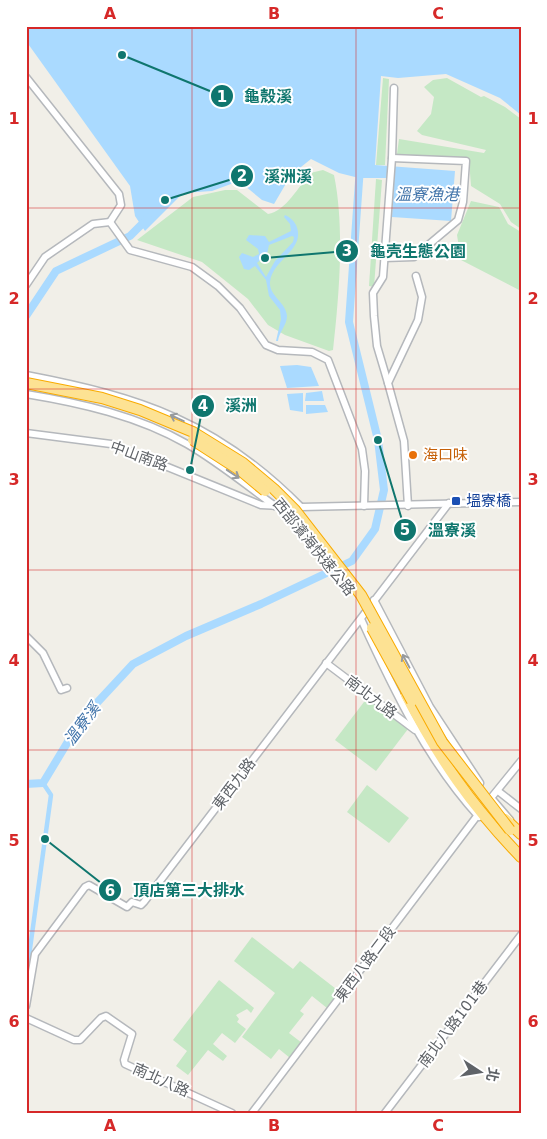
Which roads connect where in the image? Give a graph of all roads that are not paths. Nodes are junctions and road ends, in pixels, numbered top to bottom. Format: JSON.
{"nodes":[{"id":1,"x":27,"y":78,"type":"edge"},
{"id":2,"x":394,"y":88,"type":"dead end"},
{"id":3,"x":392,"y":158,"type":"junction"},
{"id":4,"x":110,"y":222,"type":"junction"},
{"id":5,"x":384,"y":258,"type":"junction"},
{"id":6,"x":416,"y":276,"type":"dead end"},
{"id":7,"x":26,"y":285,"type":"edge"},
{"id":8,"x":26,"y":375,"type":"edge"},
{"id":9,"x":26,"y":382,"type":"edge"},
{"id":10,"x":388,"y":383,"type":"junction"},
{"id":11,"x":26,"y":389,"type":"edge"},
{"id":12,"x":26,"y":394,"type":"edge"},
{"id":13,"x":26,"y":433,"type":"edge"},
{"id":14,"x":521,"y":502,"type":"edge"},
{"id":15,"x":449,"y":503,"type":"junction"},
{"id":16,"x":364,"y":506,"type":"junction"},
{"id":17,"x":408,"y":506,"type":"junction"},
{"id":18,"x":276,"y":507,"type":"junction"},
{"id":19,"x":301,"y":507,"type":"junction"},
{"id":20,"x":374,"y":600,"type":"junction"},
{"id":21,"x":361,"y":619,"type":"junction"},
{"id":22,"x":26,"y":636,"type":"edge"},
{"id":23,"x":326,"y":663,"type":"junction"},
{"id":24,"x":401,"y":677,"type":"junction"},
{"id":25,"x":68,"y":688,"type":"dead end"},
{"id":26,"x":416,"y":731,"type":"junction"},
{"id":27,"x":521,"y":761,"type":"edge"},
{"id":28,"x":498,"y":791,"type":"junction"},
{"id":29,"x":491,"y":798,"type":"junction"},
{"id":30,"x":521,"y":809,"type":"edge"},
{"id":31,"x":477,"y":816,"type":"junction"},
{"id":32,"x":507,"y":832,"type":"junction"},
{"id":33,"x":521,"y":833,"type":"edge"},
{"id":34,"x":521,"y":840,"type":"edge"},
{"id":35,"x":521,"y":850,"type":"edge"},
{"id":36,"x":521,"y":857,"type":"edge"},
{"id":37,"x":521,"y":935,"type":"edge"},
{"id":38,"x":26,"y":1006,"type":"edge"},
{"id":39,"x":26,"y":1018,"type":"edge"},
{"id":40,"x":232,"y":1113,"type":"edge"},
{"id":41,"x":252,"y":1113,"type":"edge"},
{"id":42,"x":385,"y":1113,"type":"edge"}],
"edges":[{"from":1,"to":4,"type":"street"},
{"from":2,"to":3,"type":"street"},
{"from":3,"to":5,"type":"street"},
{"from":3,"to":5,"type":"street"},
{"from":4,"to":7,"type":"street"},
{"from":4,"to":16,"type":"street"},
{"from":5,"to":10,"type":"street"},
{"from":6,"to":10,"type":"street"},
{"from":19,"to":8,"type":"street","one_way":true},
{"from":9,"to":24,"type":"highway","name":"西部濱海快速公路","bridge":true},
{"from":10,"to":17,"type":"street"},
{"from":11,"to":24,"type":"highway","name":"西部濱海快速公路","bridge":true},
{"from":12,"to":18,"type":"street","one_way":true},
{"from":13,"to":18,"type":"street","name":"中山南路"},
{"from":14,"to":15,"type":"street","name":"中山南路"},
{"from":15,"to":17,"type":"street","name":"中山南路"},
{"from":15,"to":20,"type":"street","name":"東西九路"},
{"from":16,"to":17,"type":"street","name":"中山南路"},
{"from":16,"to":19,"type":"street","name":"中山南路"},
{"from":18,"to":19,"type":"street","name":"中山南路"},
{"from":20,"to":21,"type":"street","name":"東西九路"},
{"from":29,"to":20,"type":"street","one_way":true},
{"from":21,"to":23,"type":"street","name":"東西九路"},
{"from":21,"to":26,"type":"street"},
{"from":22,"to":25,"type":"street"},
{"from":23,"to":26,"type":"street","name":"南北九路"},
{"from":23,"to":38,"type":"street","name":"東西九路"},
{"from":24,"to":32,"type":"highway","name":"西部濱海快速公路","bridge":true},
{"from":24,"to":33,"type":"highway"},
{"from":24,"to":36,"type":"highway"},
{"from":26,"to":31,"type":"street"},
{"from":27,"to":28,"type":"street"},
{"from":28,"to":29,"type":"street"},
{"from":28,"to":30,"type":"street"},
{"from":29,"to":33,"type":"street"},
{"from":31,"to":36,"type":"street"},
{"from":31,"to":41,"type":"street","name":"東西八路二段"},
{"from":32,"to":34,"type":"highway","name":"西部濱海快速公路"},
{"from":32,"to":35,"type":"highway","name":"西部濱海快速公路"},
{"from":37,"to":42,"type":"street","name":"南北八路101巷"},
{"from":39,"to":40,"type":"street","name":"南北八路"}]}
